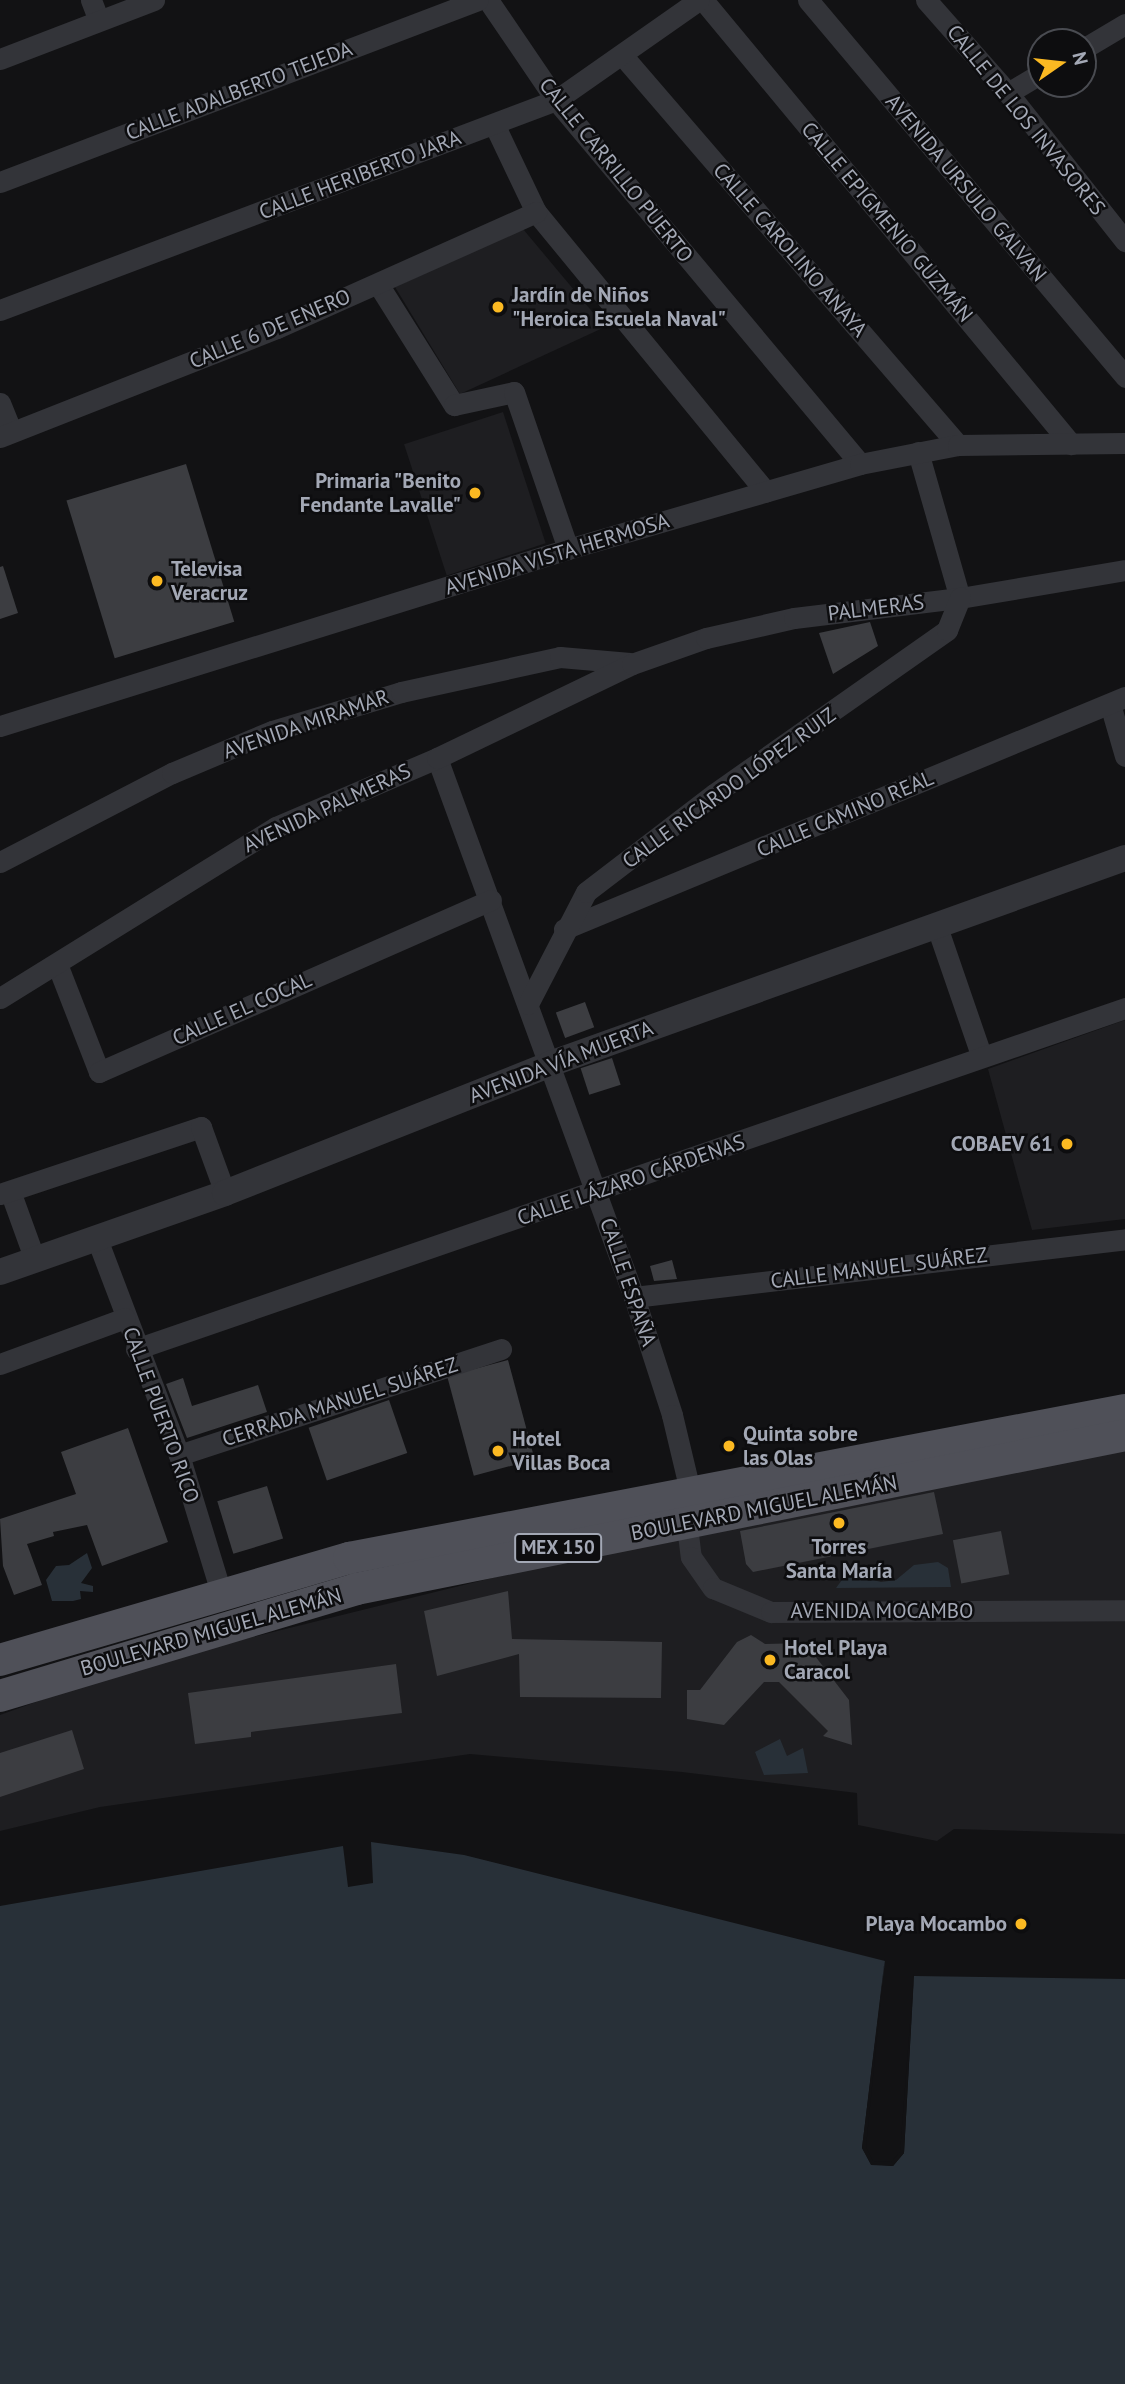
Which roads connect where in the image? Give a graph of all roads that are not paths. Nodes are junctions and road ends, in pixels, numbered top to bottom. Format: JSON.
{"nodes":[{"id":1,"x":91,"y":0,"type":"edge"},
{"id":2,"x":154,"y":0,"type":"edge"},
{"id":3,"x":478,"y":0,"type":"edge"},
{"id":4,"x":488,"y":0,"type":"edge"},
{"id":5,"x":701,"y":0,"type":"edge"},
{"id":6,"x":808,"y":0,"type":"edge"},
{"id":7,"x":926,"y":0,"type":"edge"},
{"id":8,"x":99,"y":21,"type":"junction"},
{"id":9,"x":1125,"y":24,"type":"edge"},
{"id":10,"x":1097,"y":40,"type":"edge"},
{"id":11,"x":622,"y":55,"type":"junction"},
{"id":12,"x":0,"y":59,"type":"edge"},
{"id":13,"x":1027,"y":81,"type":"edge"},
{"id":14,"x":1008,"y":93,"type":"junction"},
{"id":15,"x":556,"y":100,"type":"junction"},
{"id":16,"x":494,"y":124,"type":"junction"},
{"id":17,"x":0,"y":183,"type":"edge"},
{"id":18,"x":536,"y":212,"type":"junction"},
{"id":19,"x":1122,"y":231,"type":"edge"},
{"id":20,"x":378,"y":284,"type":"junction"},
{"id":21,"x":0,"y":310,"type":"edge"},
{"id":22,"x":1125,"y":377,"type":"edge"},
{"id":23,"x":0,"y":403,"type":"edge"},
{"id":24,"x":6,"y":435,"type":"edge"},
{"id":25,"x":1125,"y":443,"type":"edge"},
{"id":26,"x":1070,"y":444,"type":"junction"},
{"id":27,"x":958,"y":445,"type":"junction"},
{"id":28,"x":918,"y":453,"type":"junction"},
{"id":29,"x":860,"y":464,"type":"junction"},
{"id":30,"x":766,"y":492,"type":"junction"},
{"id":31,"x":568,"y":549,"type":"junction"},
{"id":32,"x":1125,"y":570,"type":"edge"},
{"id":33,"x":960,"y":598,"type":"junction"},
{"id":34,"x":632,"y":664,"type":"junction"},
{"id":35,"x":1117,"y":701,"type":"edge"},
{"id":36,"x":0,"y":726,"type":"edge"},
{"id":37,"x":1125,"y":755,"type":"edge"},
{"id":38,"x":438,"y":758,"type":"junction"},
{"id":39,"x":1125,"y":858,"type":"edge"},
{"id":40,"x":0,"y":862,"type":"edge"},
{"id":41,"x":491,"y":900,"type":"junction"},
{"id":42,"x":936,"y":924,"type":"junction"},
{"id":43,"x":564,"y":929,"type":"junction"},
{"id":44,"x":57,"y":964,"type":"junction"},
{"id":45,"x":0,"y":998,"type":"edge"},
{"id":46,"x":527,"y":1004,"type":"junction"},
{"id":47,"x":1125,"y":1008,"type":"edge"},
{"id":48,"x":981,"y":1055,"type":"junction"},
{"id":49,"x":550,"y":1065,"type":"junction"},
{"id":50,"x":5,"y":1193,"type":"edge"},
{"id":51,"x":225,"y":1193,"type":"junction"},
{"id":52,"x":597,"y":1193,"type":"junction"},
{"id":53,"x":97,"y":1239,"type":"junction"},
{"id":54,"x":1125,"y":1240,"type":"edge"},
{"id":55,"x":35,"y":1260,"type":"junction"},
{"id":56,"x":0,"y":1272,"type":"edge"},
{"id":57,"x":634,"y":1297,"type":"junction"},
{"id":58,"x":125,"y":1318,"type":"junction"},
{"id":59,"x":136,"y":1349,"type":"junction"},
{"id":60,"x":501,"y":1349,"type":"dead end"},
{"id":61,"x":0,"y":1364,"type":"edge"},
{"id":62,"x":1125,"y":1410,"type":"edge"},
{"id":63,"x":1125,"y":1435,"type":"edge"},
{"id":64,"x":179,"y":1455,"type":"junction"},
{"id":65,"x":691,"y":1496,"type":"junction"},
{"id":66,"x":687,"y":1526,"type":"junction"},
{"id":67,"x":221,"y":1592,"type":"junction"},
{"id":68,"x":1125,"y":1610,"type":"edge"},
{"id":69,"x":0,"y":1660,"type":"edge"},
{"id":70,"x":0,"y":1696,"type":"edge"}],
"edges":[{"from":1,"to":8,"type":"street"},
{"from":2,"to":8,"type":"street"},
{"from":3,"to":17,"type":"street","name":"CALLE ADALBERTO TEJEDA"},
{"from":4,"to":15,"type":"street","name":"CALLE CARRILLO PUERTO"},
{"from":5,"to":11,"type":"street","name":"CALLE HERIBERTO JARA"},
{"from":5,"to":26,"type":"street","name":"CALLE EPIGMENIO GUZMÁN"},
{"from":6,"to":22,"type":"street","name":"AVENIDA URSULO GALVAN"},
{"from":7,"to":14,"type":"street","name":"CALLE DE LOS INVASORES"},
{"from":8,"to":12,"type":"street"},
{"from":9,"to":10,"type":"street"},
{"from":11,"to":15,"type":"street","name":"CALLE HERIBERTO JARA"},
{"from":11,"to":27,"type":"street","name":"CALLE CAROLINO ANAYA"},
{"from":13,"to":14,"type":"street"},
{"from":14,"to":19,"type":"street","name":"CALLE DE LOS INVASORES"},
{"from":15,"to":16,"type":"street","name":"CALLE HERIBERTO JARA"},
{"from":15,"to":29,"type":"street","name":"CALLE CARRILLO PUERTO"},
{"from":16,"to":18,"type":"street"},
{"from":16,"to":21,"type":"street","name":"CALLE HERIBERTO JARA"},
{"from":18,"to":20,"type":"street","name":"CALLE 6 DE ENERO"},
{"from":18,"to":30,"type":"street"},
{"from":20,"to":24,"type":"street","name":"CALLE 6 DE ENERO"},
{"from":20,"to":31,"type":"street"},
{"from":23,"to":24,"type":"street"},
{"from":25,"to":26,"type":"street","name":"AVENIDA VISTA HERMOSA"},
{"from":26,"to":27,"type":"street","name":"AVENIDA VISTA HERMOSA"},
{"from":27,"to":28,"type":"street","name":"AVENIDA VISTA HERMOSA"},
{"from":28,"to":29,"type":"street","name":"AVENIDA VISTA HERMOSA"},
{"from":28,"to":33,"type":"street"},
{"from":29,"to":30,"type":"street","name":"AVENIDA VISTA HERMOSA"},
{"from":30,"to":31,"type":"street","name":"AVENIDA VISTA HERMOSA"},
{"from":31,"to":36,"type":"street","name":"AVENIDA VISTA HERMOSA"},
{"from":32,"to":33,"type":"street","name":"PALMERAS"},
{"from":33,"to":34,"type":"street","name":"PALMERAS"},
{"from":33,"to":43,"type":"street","name":"CALLE RICARDO LÓPEZ RUIZ"},
{"from":34,"to":38,"type":"street","name":"AVENIDA PALMERAS"},
{"from":34,"to":40,"type":"street","name":"AVENIDA MIRAMAR"},
{"from":35,"to":37,"type":"street"},
{"from":35,"to":43,"type":"street","name":"CALLE CAMINO REAL"},
{"from":38,"to":41,"type":"street","name":"CALLE ESPAÑA"},
{"from":38,"to":44,"type":"street","name":"AVENIDA PALMERAS"},
{"from":39,"to":42,"type":"street","name":"AVENIDA VÍA MUERTA"},
{"from":41,"to":44,"type":"street","name":"CALLE EL COCAL"},
{"from":41,"to":46,"type":"street","name":"CALLE ESPAÑA"},
{"from":42,"to":48,"type":"street"},
{"from":42,"to":49,"type":"street","name":"AVENIDA VÍA MUERTA"},
{"from":43,"to":46,"type":"street","name":"CALLE RICARDO LÓPEZ RUIZ"},
{"from":44,"to":45,"type":"street","name":"AVENIDA PALMERAS"},
{"from":46,"to":49,"type":"street","name":"CALLE ESPAÑA"},
{"from":47,"to":48,"type":"street","name":"CALLE LÁZARO CÁRDENAS"},
{"from":48,"to":52,"type":"street","name":"CALLE LÁZARO CÁRDENAS"},
{"from":49,"to":51,"type":"street","name":"AVENIDA VÍA MUERTA"},
{"from":49,"to":52,"type":"street","name":"CALLE ESPAÑA"},
{"from":50,"to":51,"type":"street"},
{"from":50,"to":55,"type":"street"},
{"from":51,"to":53,"type":"street","name":"AVENIDA VÍA MUERTA"},
{"from":52,"to":57,"type":"street","name":"CALLE ESPAÑA"},
{"from":52,"to":59,"type":"street","name":"CALLE LÁZARO CÁRDENAS"},
{"from":53,"to":55,"type":"street","name":"AVENIDA VÍA MUERTA"},
{"from":53,"to":58,"type":"street","name":"CALLE PUERTO RICO"},
{"from":54,"to":57,"type":"street","name":"CALLE MANUEL SUÁREZ"},
{"from":55,"to":56,"type":"street","name":"AVENIDA VÍA MUERTA"},
{"from":57,"to":65,"type":"street","name":"CALLE ESPAÑA"},
{"from":58,"to":59,"type":"street","name":"CALLE PUERTO RICO"},
{"from":58,"to":61,"type":"street"},
{"from":59,"to":64,"type":"street","name":"CALLE PUERTO RICO"},
{"from":60,"to":64,"type":"street","name":"CERRADA MANUEL SUÁREZ"},
{"from":62,"to":65,"type":"main road","name":"BOULEVARD MIGUEL ALEMÁN","number":"MEX 150"},
{"from":63,"to":66,"type":"main road","name":"BOULEVARD MIGUEL ALEMÁN","number":"MEX 150"},
{"from":64,"to":67,"type":"street","name":"CALLE PUERTO RICO"},
{"from":65,"to":67,"type":"main road","name":"BOULEVARD MIGUEL ALEMÁN","number":"MEX 150"},
{"from":66,"to":68,"type":"street","name":"AVENIDA MOCAMBO"},
{"from":66,"to":70,"type":"main road","name":"BOULEVARD MIGUEL ALEMÁN","number":"MEX 150"},
{"from":67,"to":69,"type":"main road","name":"BOULEVARD MIGUEL ALEMÁN","number":"MEX 150"}]}
